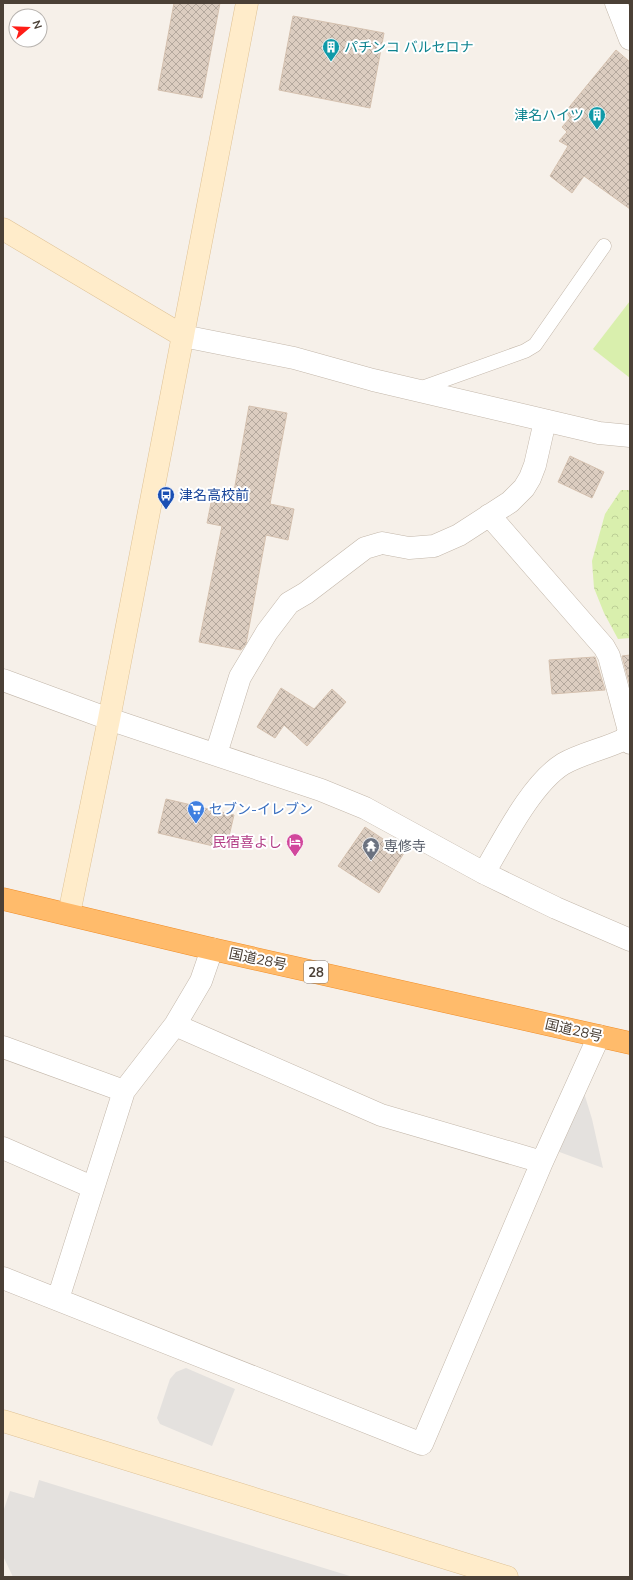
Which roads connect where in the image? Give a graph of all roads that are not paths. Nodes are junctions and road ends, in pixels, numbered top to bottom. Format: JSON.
{"nodes":[{"id":1,"x":247,"y":3,"type":"edge"},
{"id":2,"x":616,"y":3,"type":"edge"},
{"id":3,"x":630,"y":39,"type":"edge"},
{"id":4,"x":3,"y":229,"type":"edge"},
{"id":5,"x":604,"y":246,"type":"dead end"},
{"id":6,"x":183,"y":336,"type":"junction"},
{"id":7,"x":415,"y":390,"type":"junction"},
{"id":8,"x":545,"y":421,"type":"junction"},
{"id":9,"x":630,"y":436,"type":"edge"},
{"id":10,"x":489,"y":515,"type":"junction"},
{"id":11,"x":3,"y":680,"type":"edge"},
{"id":12,"x":109,"y":719,"type":"junction"},
{"id":13,"x":629,"y":736,"type":"edge"},
{"id":14,"x":216,"y":754,"type":"junction"},
{"id":15,"x":484,"y":873,"type":"junction"},
{"id":16,"x":3,"y":899,"type":"edge"},
{"id":17,"x":69,"y":914,"type":"junction"},
{"id":18,"x":630,"y":940,"type":"edge"},
{"id":19,"x":212,"y":949,"type":"junction"},
{"id":20,"x":175,"y":1025,"type":"junction"},
{"id":21,"x":598,"y":1036,"type":"junction"},
{"id":22,"x":630,"y":1043,"type":"edge"},
{"id":23,"x":3,"y":1047,"type":"edge"},
{"id":24,"x":124,"y":1091,"type":"junction"},
{"id":25,"x":3,"y":1148,"type":"edge"},
{"id":26,"x":542,"y":1162,"type":"junction"},
{"id":27,"x":92,"y":1187,"type":"junction"},
{"id":28,"x":3,"y":1278,"type":"edge"},
{"id":29,"x":58,"y":1299,"type":"junction"},
{"id":30,"x":4,"y":1425,"type":"edge"},
{"id":31,"x":507,"y":1577,"type":"edge"}],
"edges":[{"from":1,"to":6,"type":"street"},
{"from":2,"to":3,"type":"street"},
{"from":4,"to":6,"type":"street"},
{"from":5,"to":7,"type":"lane"},
{"from":6,"to":7,"type":"street"},
{"from":6,"to":12,"type":"street"},
{"from":7,"to":8,"type":"street"},
{"from":8,"to":9,"type":"street"},
{"from":8,"to":10,"type":"street"},
{"from":10,"to":13,"type":"street"},
{"from":10,"to":14,"type":"street"},
{"from":11,"to":12,"type":"street"},
{"from":12,"to":14,"type":"street"},
{"from":12,"to":17,"type":"street"},
{"from":13,"to":15,"type":"street"},
{"from":14,"to":15,"type":"street"},
{"from":15,"to":18,"type":"street"},
{"from":16,"to":17,"type":"highway","name":"国道28号","number":"28"},
{"from":17,"to":19,"type":"highway","name":"国道28号","number":"28"},
{"from":19,"to":20,"type":"street"},
{"from":19,"to":21,"type":"highway","name":"国道28号","number":"28"},
{"from":20,"to":24,"type":"street"},
{"from":20,"to":26,"type":"street"},
{"from":21,"to":22,"type":"highway","name":"国道28号","number":"28"},
{"from":21,"to":26,"type":"street"},
{"from":23,"to":24,"type":"street"},
{"from":24,"to":27,"type":"street"},
{"from":25,"to":27,"type":"street"},
{"from":26,"to":29,"type":"street"},
{"from":27,"to":29,"type":"street"},
{"from":28,"to":29,"type":"street"},
{"from":30,"to":31,"type":"street"}]}
